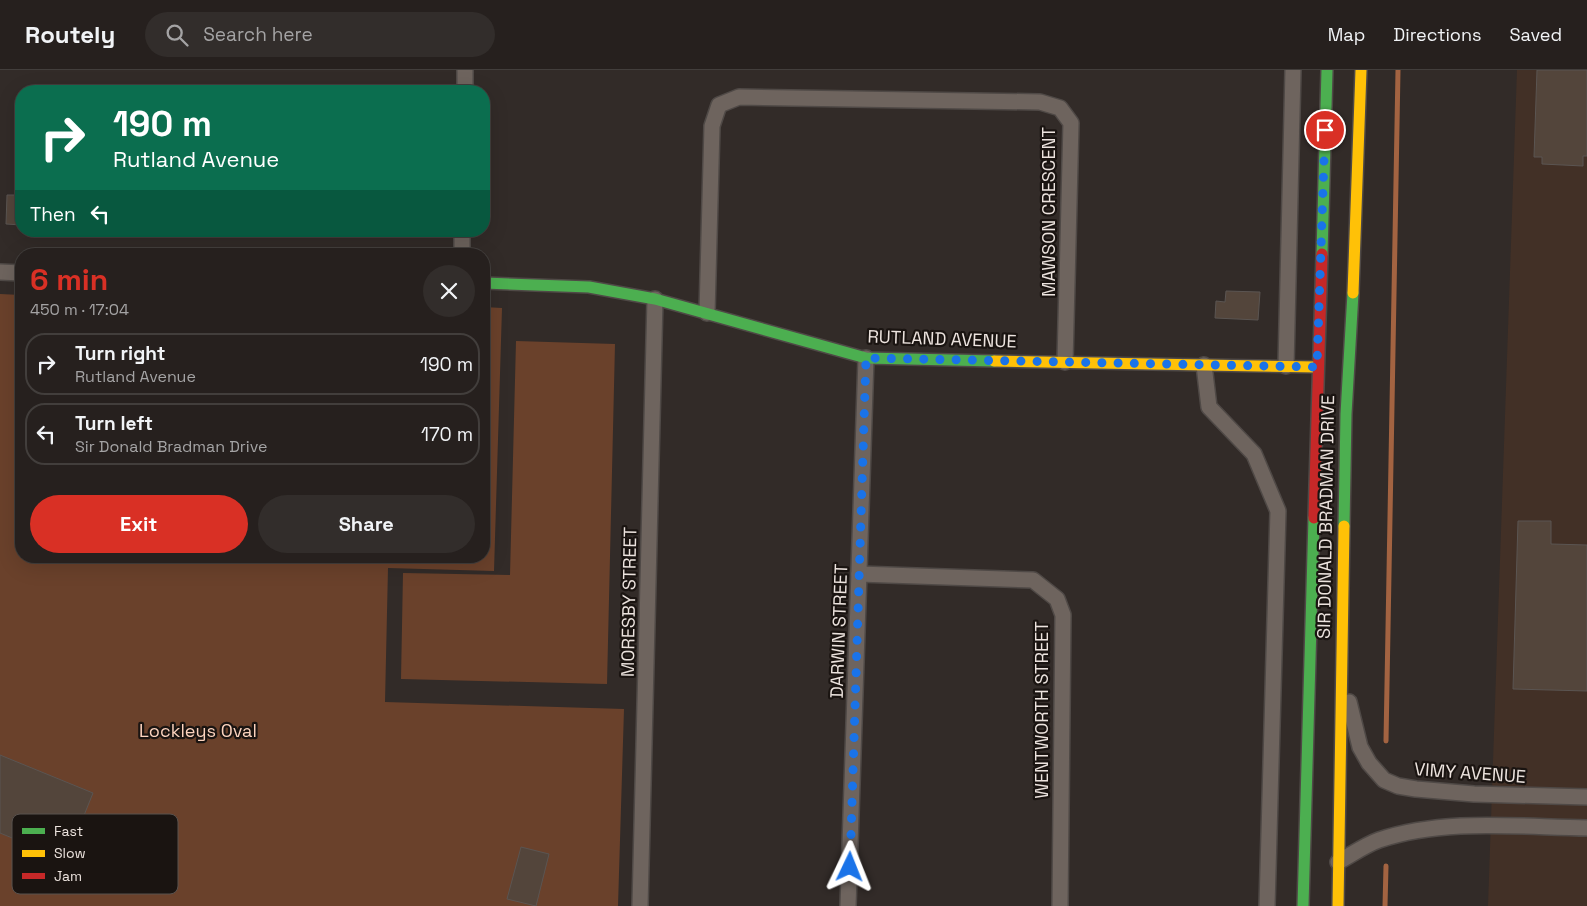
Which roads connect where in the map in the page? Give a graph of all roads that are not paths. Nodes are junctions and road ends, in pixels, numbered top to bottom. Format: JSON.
{"nodes":[{"id":1,"x":466,"y":70,"type":"edge"},
{"id":2,"x":1294,"y":70,"type":"edge"},
{"id":3,"x":1327,"y":70,"type":"edge"},
{"id":4,"x":1360,"y":70,"type":"edge"},
{"id":5,"x":465,"y":85,"type":"edge"},
{"id":6,"x":0,"y":272,"type":"edge"},
{"id":7,"x":15,"y":272,"type":"edge"},
{"id":8,"x":490,"y":283,"type":"edge"},
{"id":9,"x":655,"y":299,"type":"junction"},
{"id":10,"x":707,"y":313,"type":"junction"},
{"id":11,"x":1351,"y":340,"type":"junction"},
{"id":12,"x":866,"y":358,"type":"junction"},
{"id":13,"x":1065,"y":362,"type":"junction"},
{"id":14,"x":1204,"y":365,"type":"junction"},
{"id":15,"x":1286,"y":366,"type":"junction"},
{"id":16,"x":1317,"y":367,"type":"junction"},
{"id":17,"x":1346,"y":414,"type":"junction"},
{"id":18,"x":859,"y":574,"type":"junction"},
{"id":19,"x":1342,"y":668,"type":"junction"},
{"id":20,"x":1587,"y":797,"type":"edge"},
{"id":21,"x":1587,"y":828,"type":"edge"},
{"id":22,"x":1338,"y":862,"type":"junction"},
{"id":23,"x":640,"y":906,"type":"edge"},
{"id":24,"x":848,"y":906,"type":"edge"},
{"id":25,"x":1060,"y":906,"type":"edge"},
{"id":26,"x":1267,"y":906,"type":"edge"},
{"id":27,"x":1304,"y":906,"type":"edge"},
{"id":28,"x":1338,"y":906,"type":"edge"}],
"edges":[{"from":1,"to":5,"type":"street"},
{"from":2,"to":15,"type":"street"},
{"from":3,"to":16,"type":"main road","name":"SIR DONALD BRADMAN DRIVE"},
{"from":4,"to":11,"type":"main road","name":"SIR DONALD BRADMAN DRIVE"},
{"from":6,"to":7,"type":"street"},
{"from":8,"to":9,"type":"main road","name":"RUTLAND AVENUE"},
{"from":9,"to":10,"type":"main road","name":"RUTLAND AVENUE"},
{"from":9,"to":23,"type":"street","name":"MORESBY STREET"},
{"from":10,"to":12,"type":"main road","name":"RUTLAND AVENUE"},
{"from":10,"to":13,"type":"street","name":"MAWSON CRESCENT"},
{"from":11,"to":16,"type":"main road"},
{"from":11,"to":17,"type":"main road","name":"SIR DONALD BRADMAN DRIVE"},
{"from":12,"to":13,"type":"main road","name":"RUTLAND AVENUE"},
{"from":12,"to":18,"type":"street","name":"DARWIN STREET"},
{"from":13,"to":14,"type":"main road","name":"RUTLAND AVENUE"},
{"from":14,"to":15,"type":"main road","name":"RUTLAND AVENUE"},
{"from":14,"to":26,"type":"street"},
{"from":15,"to":16,"type":"main road","name":"RUTLAND AVENUE"},
{"from":16,"to":17,"type":"main road"},
{"from":16,"to":27,"type":"main road","name":"SIR DONALD BRADMAN DRIVE"},
{"from":17,"to":19,"type":"main road","name":"SIR DONALD BRADMAN DRIVE"},
{"from":18,"to":24,"type":"street","name":"DARWIN STREET"},
{"from":18,"to":25,"type":"street","name":"WENTWORTH STREET"},
{"from":19,"to":20,"type":"street","name":"VIMY AVENUE"},
{"from":19,"to":22,"type":"main road","name":"SIR DONALD BRADMAN DRIVE"},
{"from":21,"to":22,"type":"street"},
{"from":22,"to":28,"type":"main road","name":"SIR DONALD BRADMAN DRIVE"}]}
